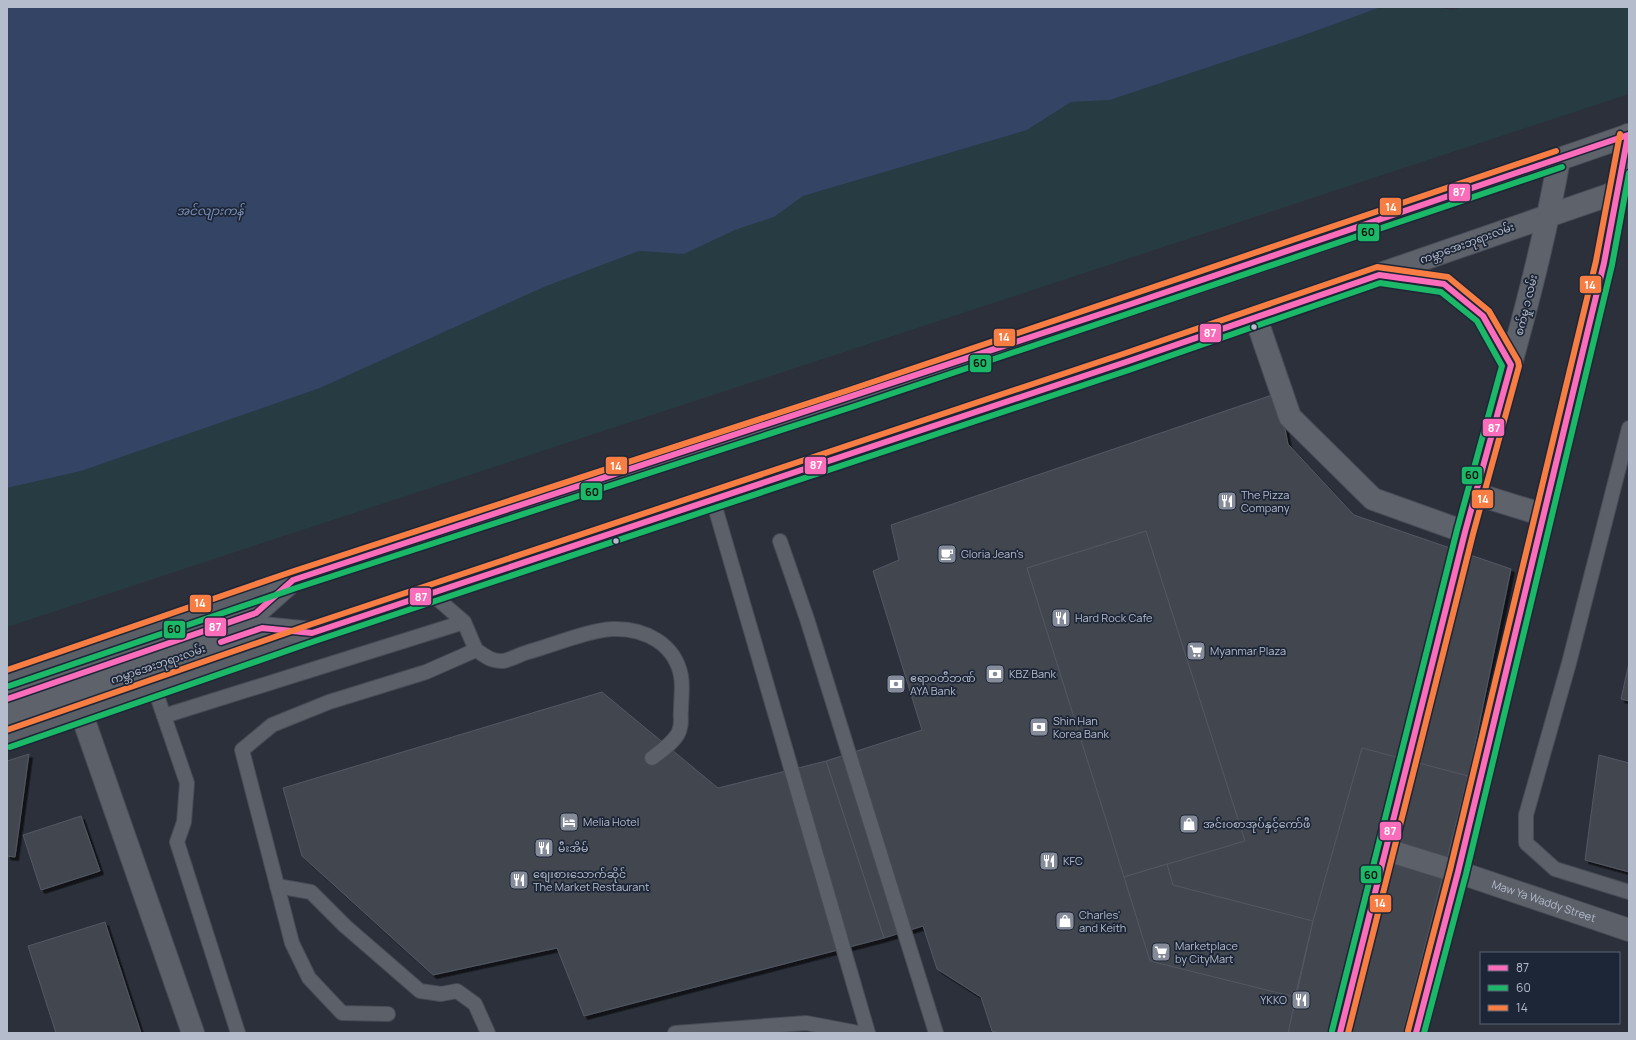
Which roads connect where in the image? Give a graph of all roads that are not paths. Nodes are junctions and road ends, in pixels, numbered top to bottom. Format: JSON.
{"nodes":[{"id":1,"x":1628,"y":135,"type":"edge"},
{"id":2,"x":1559,"y":159,"type":"junction"},
{"id":3,"x":1624,"y":190,"type":"edge"},
{"id":4,"x":1549,"y":214,"type":"junction"},
{"id":5,"x":1379,"y":275,"type":"junction"},
{"id":6,"x":1256,"y":318,"type":"junction"},
{"id":7,"x":1511,"y":365,"type":"junction"},
{"id":8,"x":1629,"y":428,"type":"edge"},
{"id":9,"x":1476,"y":494,"type":"junction"},
{"id":10,"x":714,"y":501,"type":"junction"},
{"id":11,"x":1544,"y":515,"type":"junction"},
{"id":12,"x":1465,"y":532,"type":"junction"},
{"id":13,"x":780,"y":541,"type":"dead end"},
{"id":14,"x":293,"y":580,"type":"junction"},
{"id":15,"x":432,"y":594,"type":"junction"},
{"id":16,"x":464,"y":622,"type":"junction"},
{"id":17,"x":312,"y":634,"type":"junction"},
{"id":18,"x":476,"y":650,"type":"junction"},
{"id":19,"x":115,"y":671,"type":"junction"},
{"id":20,"x":7,"y":678,"type":"edge"},
{"id":21,"x":154,"y":687,"type":"junction"},
{"id":22,"x":7,"y":699,"type":"edge"},
{"id":23,"x":81,"y":712,"type":"junction"},
{"id":24,"x":7,"y":715,"type":"edge"},
{"id":25,"x":164,"y":716,"type":"junction"},
{"id":26,"x":7,"y":739,"type":"edge"},
{"id":27,"x":652,"y":758,"type":"dead end"},
{"id":28,"x":1387,"y":850,"type":"junction"},
{"id":29,"x":1458,"y":872,"type":"junction"},
{"id":30,"x":277,"y":886,"type":"junction"},
{"id":31,"x":1629,"y":892,"type":"edge"},
{"id":32,"x":1629,"y":930,"type":"edge"},
{"id":33,"x":388,"y":1014,"type":"dead end"},
{"id":34,"x":193,"y":1033,"type":"edge"},
{"id":35,"x":238,"y":1033,"type":"edge"},
{"id":36,"x":488,"y":1033,"type":"edge"},
{"id":37,"x":675,"y":1033,"type":"edge"},
{"id":38,"x":859,"y":1033,"type":"edge"},
{"id":39,"x":868,"y":1033,"type":"edge"},
{"id":40,"x":936,"y":1033,"type":"edge"},
{"id":41,"x":1340,"y":1033,"type":"edge"},
{"id":42,"x":1416,"y":1033,"type":"edge"}],
"edges":[{"from":1,"to":2,"type":"main road"},
{"from":1,"to":3,"type":"main road"},
{"from":2,"to":4,"type":"main road","name":"စက်မှု ၁ လမ်း"},
{"from":2,"to":14,"type":"main road","name":"ကမ္ဘာအေးဘုရားလမ်း"},
{"from":3,"to":4,"type":"main road","name":"ကမ္ဘာအေးဘုရားလမ်း"},
{"from":3,"to":11,"type":"main road"},
{"from":4,"to":5,"type":"main road","name":"ကမ္ဘာအေးဘုရားလမ်း"},
{"from":4,"to":7,"type":"main road","name":"စက်မှု ၁ လမ်း"},
{"from":5,"to":6,"type":"main road","name":"ကမ္ဘာအေးဘုရားလမ်း"},
{"from":5,"to":7,"type":"main road"},
{"from":6,"to":10,"type":"main road","name":"ကမ္ဘာအေးဘုရားလမ်း"},
{"from":6,"to":12,"type":"main road"},
{"from":7,"to":9,"type":"main road","name":"စက်မှု ၁ လမ်း"},
{"from":8,"to":31,"type":"lane"},
{"from":9,"to":11,"type":"main road"},
{"from":9,"to":12,"type":"main road","name":"စက်မှု ၁ လမ်း"},
{"from":10,"to":15,"type":"main road","name":"ကမ္ဘာအေးဘုရားလမ်း"},
{"from":10,"to":39,"type":"lane"},
{"from":11,"to":29,"type":"main road"},
{"from":12,"to":28,"type":"main road","name":"စက်မှု ၁ လမ်း"},
{"from":13,"to":40,"type":"lane"},
{"from":14,"to":19,"type":"main road","name":"ကမ္ဘာအေးဘုရားလမ်း"},
{"from":14,"to":20,"type":"main road"},
{"from":15,"to":16,"type":"lane"},
{"from":15,"to":17,"type":"main road","name":"ကမ္ဘာအေးဘုရားလမ်း"},
{"from":16,"to":18,"type":"lane"},
{"from":16,"to":25,"type":"lane"},
{"from":17,"to":19,"type":"main road","name":"ကမ္ဘာအေးဘုရားလမ်း"},
{"from":17,"to":21,"type":"main road"},
{"from":18,"to":27,"type":"lane"},
{"from":18,"to":30,"type":"lane"},
{"from":19,"to":22,"type":"main road","name":"ကမ္ဘာအေးဘုရားလမ်း"},
{"from":19,"to":24,"type":"main road","name":"ကမ္ဘာအေးဘုရားလမ်း"},
{"from":21,"to":23,"type":"main road"},
{"from":21,"to":25,"type":"lane"},
{"from":23,"to":26,"type":"main road"},
{"from":23,"to":34,"type":"street"},
{"from":25,"to":35,"type":"lane"},
{"from":28,"to":29,"type":"street","name":"Maw Ya Waddy Street"},
{"from":28,"to":41,"type":"main road","name":"စက်မှု ၁ လမ်း"},
{"from":29,"to":32,"type":"street","name":"Maw Ya Waddy Street"},
{"from":29,"to":42,"type":"main road"},
{"from":30,"to":33,"type":"lane"},
{"from":30,"to":36,"type":"lane"},
{"from":37,"to":38,"type":"lane"}]}
